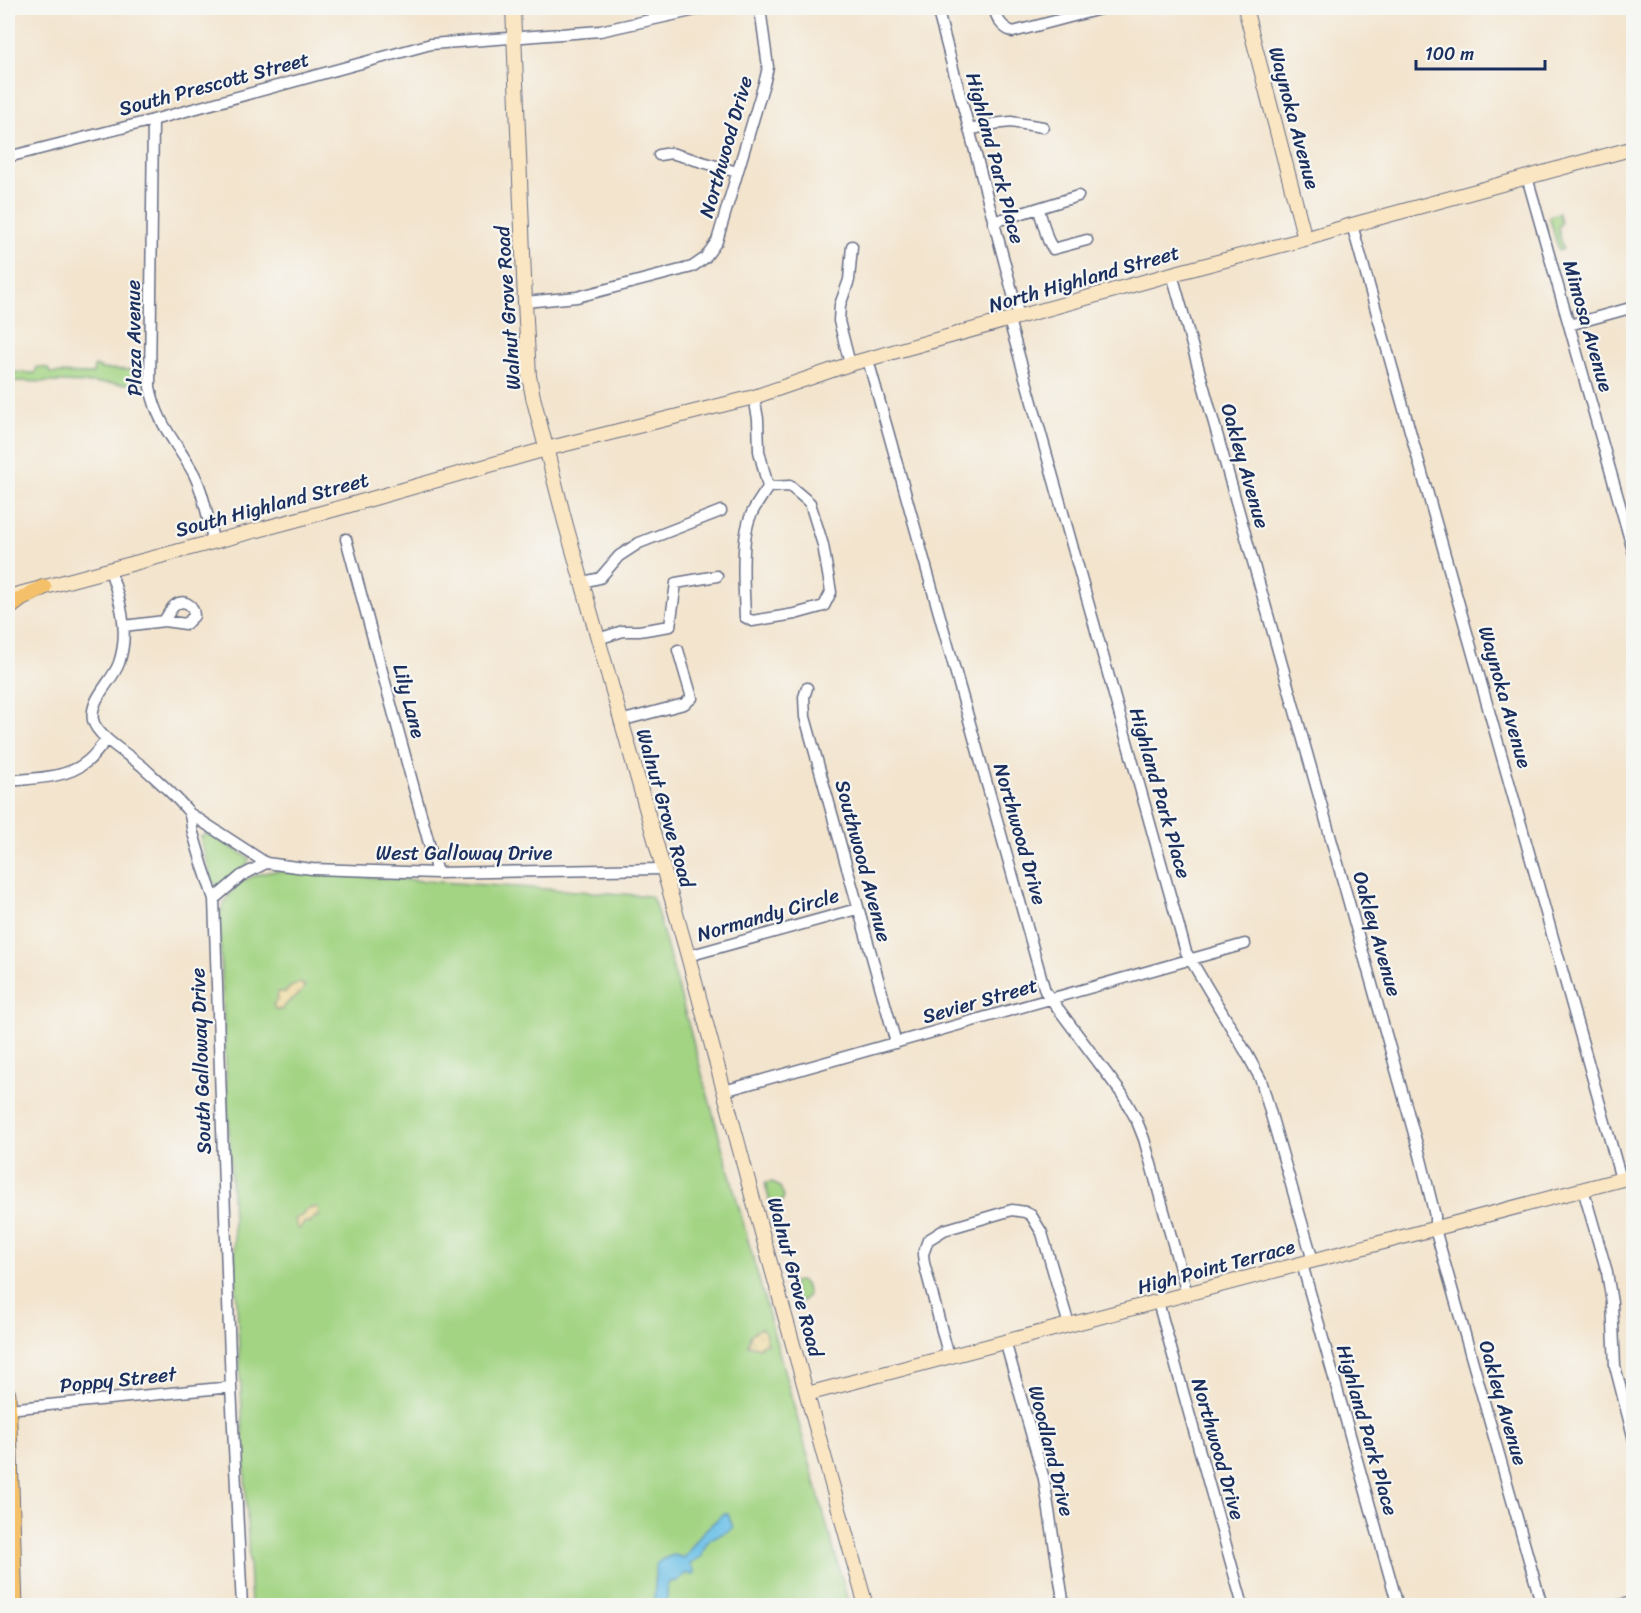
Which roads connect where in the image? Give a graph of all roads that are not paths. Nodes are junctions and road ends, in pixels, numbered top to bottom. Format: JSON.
{"nodes":[{"id":1,"x":513,"y":8,"type":"edge"},
{"id":2,"x":705,"y":8,"type":"edge"},
{"id":3,"x":760,"y":8,"type":"edge"},
{"id":4,"x":937,"y":8,"type":"edge"},
{"id":5,"x":994,"y":8,"type":"edge"},
{"id":6,"x":1104,"y":8,"type":"edge"},
{"id":7,"x":1245,"y":8,"type":"edge"},
{"id":8,"x":663,"y":12,"type":"edge"},
{"id":9,"x":513,"y":38,"type":"junction"},
{"id":10,"x":153,"y":120,"type":"junction"},
{"id":11,"x":1043,"y":127,"type":"dead end"},
{"id":12,"x":970,"y":130,"type":"junction"},
{"id":13,"x":1634,"y":148,"type":"edge"},
{"id":14,"x":658,"y":155,"type":"dead end"},
{"id":15,"x":8,"y":157,"type":"edge"},
{"id":16,"x":737,"y":172,"type":"junction"},
{"id":17,"x":1527,"y":177,"type":"junction"},
{"id":18,"x":1078,"y":196,"type":"dead end"},
{"id":19,"x":1039,"y":210,"type":"junction"},
{"id":20,"x":993,"y":222,"type":"junction"},
{"id":21,"x":1352,"y":225,"type":"junction"},
{"id":22,"x":1305,"y":239,"type":"junction"},
{"id":23,"x":1087,"y":240,"type":"dead end"},
{"id":24,"x":852,"y":246,"type":"dead end"},
{"id":25,"x":1172,"y":274,"type":"junction"},
{"id":26,"x":525,"y":302,"type":"junction"},
{"id":27,"x":1634,"y":307,"type":"edge"},
{"id":28,"x":1014,"y":319,"type":"junction"},
{"id":29,"x":1569,"y":325,"type":"junction"},
{"id":30,"x":868,"y":360,"type":"junction"},
{"id":31,"x":850,"y":364,"type":"junction"},
{"id":32,"x":754,"y":397,"type":"junction"},
{"id":33,"x":546,"y":449,"type":"junction"},
{"id":34,"x":768,"y":487,"type":"junction"},
{"id":35,"x":721,"y":511,"type":"dead end"},
{"id":36,"x":346,"y":539,"type":"dead end"},
{"id":37,"x":213,"y":540,"type":"junction"},
{"id":38,"x":1634,"y":554,"type":"edge"},
{"id":39,"x":110,"y":570,"type":"junction"},
{"id":40,"x":717,"y":576,"type":"dead end"},
{"id":41,"x":583,"y":582,"type":"junction"},
{"id":42,"x":44,"y":587,"type":"junction"},
{"id":43,"x":8,"y":597,"type":"edge"},
{"id":44,"x":8,"y":609,"type":"edge"},
{"id":45,"x":164,"y":621,"type":"dead end"},
{"id":46,"x":124,"y":626,"type":"junction"},
{"id":47,"x":598,"y":639,"type":"junction"},
{"id":48,"x":678,"y":650,"type":"dead end"},
{"id":49,"x":807,"y":688,"type":"dead end"},
{"id":50,"x":620,"y":721,"type":"junction"},
{"id":51,"x":107,"y":739,"type":"junction"},
{"id":52,"x":8,"y":781,"type":"edge"},
{"id":53,"x":189,"y":813,"type":"junction"},
{"id":54,"x":266,"y":863,"type":"junction"},
{"id":55,"x":662,"y":869,"type":"junction"},
{"id":56,"x":437,"y":873,"type":"junction"},
{"id":57,"x":213,"y":899,"type":"junction"},
{"id":58,"x":857,"y":909,"type":"junction"},
{"id":59,"x":1245,"y":944,"type":"dead end"},
{"id":60,"x":688,"y":956,"type":"junction"},
{"id":61,"x":1190,"y":960,"type":"junction"},
{"id":62,"x":1050,"y":1000,"type":"junction"},
{"id":63,"x":896,"y":1043,"type":"junction"},
{"id":64,"x":724,"y":1091,"type":"junction"},
{"id":65,"x":1627,"y":1178,"type":"edge"},
{"id":66,"x":1583,"y":1189,"type":"junction"},
{"id":67,"x":1435,"y":1229,"type":"junction"},
{"id":68,"x":1308,"y":1263,"type":"junction"},
{"id":69,"x":1187,"y":1294,"type":"junction"},
{"id":70,"x":1158,"y":1302,"type":"junction"},
{"id":71,"x":1069,"y":1325,"type":"junction"},
{"id":72,"x":1005,"y":1341,"type":"junction"},
{"id":73,"x":949,"y":1357,"type":"junction"},
{"id":74,"x":231,"y":1387,"type":"junction"},
{"id":75,"x":807,"y":1394,"type":"junction"},
{"id":76,"x":8,"y":1404,"type":"edge"},
{"id":77,"x":1634,"y":1440,"type":"edge"},
{"id":78,"x":10,"y":1580,"type":"edge"},
{"id":79,"x":1634,"y":1602,"type":"edge"},
{"id":80,"x":15,"y":1605,"type":"edge"},
{"id":81,"x":242,"y":1605,"type":"edge"},
{"id":82,"x":866,"y":1605,"type":"edge"},
{"id":83,"x":1064,"y":1605,"type":"edge"},
{"id":84,"x":1243,"y":1605,"type":"edge"},
{"id":85,"x":1398,"y":1605,"type":"edge"},
{"id":86,"x":1542,"y":1605,"type":"edge"},
{"id":87,"x":1614,"y":1605,"type":"edge"}],
"edges":[{"from":1,"to":9,"type":"main road","name":"Walnut Grove Road"},
{"from":2,"to":8,"type":"street","name":"South Prescott Street"},
{"from":3,"to":16,"type":"street","name":"Northwood Drive"},
{"from":4,"to":12,"type":"street","name":"Highland Park Place"},
{"from":5,"to":6,"type":"street"},
{"from":7,"to":22,"type":"main road","name":"Waynoka Avenue"},
{"from":8,"to":9,"type":"street","name":"South Prescott Street"},
{"from":9,"to":10,"type":"street","name":"South Prescott Street"},
{"from":9,"to":26,"type":"main road","name":"Walnut Grove Road"},
{"from":10,"to":15,"type":"street","name":"South Prescott Street"},
{"from":10,"to":37,"type":"street","name":"Plaza Avenue"},
{"from":11,"to":12,"type":"street"},
{"from":12,"to":20,"type":"street","name":"Highland Park Place"},
{"from":13,"to":17,"type":"main road","name":"North Highland Street"},
{"from":14,"to":16,"type":"street"},
{"from":16,"to":26,"type":"street","name":"Northwood Drive"},
{"from":17,"to":21,"type":"main road","name":"North Highland Street"},
{"from":17,"to":29,"type":"street","name":"Mimosa Avenue"},
{"from":18,"to":19,"type":"street"},
{"from":19,"to":20,"type":"street"},
{"from":19,"to":23,"type":"street"},
{"from":20,"to":28,"type":"street","name":"Highland Park Place"},
{"from":21,"to":22,"type":"main road","name":"North Highland Street"},
{"from":21,"to":65,"type":"street","name":"Waynoka Avenue"},
{"from":22,"to":25,"type":"main road","name":"North Highland Street"},
{"from":24,"to":31,"type":"street"},
{"from":25,"to":28,"type":"main road","name":"North Highland Street"},
{"from":25,"to":67,"type":"street","name":"Oakley Avenue"},
{"from":26,"to":33,"type":"main road","name":"Walnut Grove Road"},
{"from":27,"to":29,"type":"street"},
{"from":28,"to":30,"type":"main road","name":"North Highland Street"},
{"from":28,"to":61,"type":"street","name":"Highland Park Place"},
{"from":29,"to":38,"type":"street","name":"Mimosa Avenue"},
{"from":30,"to":31,"type":"main road","name":"North Highland Street"},
{"from":30,"to":62,"type":"street","name":"Northwood Drive"},
{"from":31,"to":32,"type":"main road","name":"North Highland Street"},
{"from":32,"to":33,"type":"main road","name":"North Highland Street"},
{"from":32,"to":34,"type":"street"},
{"from":33,"to":37,"type":"main road","name":"South Highland Street"},
{"from":33,"to":41,"type":"main road","name":"Walnut Grove Road"},
{"from":34,"to":34,"type":"street"},
{"from":35,"to":41,"type":"street"},
{"from":36,"to":56,"type":"street","name":"Lily Lane"},
{"from":37,"to":39,"type":"main road","name":"South Highland Street"},
{"from":39,"to":42,"type":"main road","name":"South Highland Street"},
{"from":39,"to":46,"type":"street"},
{"from":40,"to":47,"type":"street"},
{"from":41,"to":47,"type":"main road","name":"Walnut Grove Road"},
{"from":42,"to":43,"type":"main road","name":"South Highland Street"},
{"from":42,"to":44,"type":"main road"},
{"from":45,"to":46,"type":"street"},
{"from":46,"to":51,"type":"street"},
{"from":47,"to":50,"type":"main road","name":"Walnut Grove Road"},
{"from":48,"to":50,"type":"street"},
{"from":49,"to":58,"type":"street","name":"Southwood Avenue"},
{"from":50,"to":55,"type":"main road","name":"Walnut Grove Road"},
{"from":51,"to":52,"type":"street"},
{"from":51,"to":53,"type":"street"},
{"from":53,"to":54,"type":"street","name":"West Galloway Drive"},
{"from":53,"to":57,"type":"street","name":"South Galloway Drive"},
{"from":54,"to":56,"type":"street","name":"West Galloway Drive"},
{"from":54,"to":57,"type":"street"},
{"from":55,"to":56,"type":"street","name":"West Galloway Drive"},
{"from":55,"to":60,"type":"main road","name":"Walnut Grove Road"},
{"from":57,"to":74,"type":"street","name":"South Galloway Drive"},
{"from":58,"to":60,"type":"street","name":"Normandy Circle"},
{"from":58,"to":63,"type":"street","name":"Southwood Avenue"},
{"from":59,"to":61,"type":"street","name":"Sevier Street"},
{"from":60,"to":64,"type":"main road","name":"Walnut Grove Road"},
{"from":61,"to":62,"type":"street","name":"Sevier Street"},
{"from":61,"to":68,"type":"street","name":"Highland Park Place"},
{"from":62,"to":63,"type":"street","name":"Sevier Street"},
{"from":62,"to":69,"type":"street","name":"Northwood Drive"},
{"from":63,"to":64,"type":"street","name":"Sevier Street"},
{"from":64,"to":75,"type":"main road","name":"Walnut Grove Road"},
{"from":65,"to":66,"type":"main road","name":"High Point Terrace"},
{"from":66,"to":67,"type":"main road","name":"High Point Terrace"},
{"from":66,"to":77,"type":"street"},
{"from":67,"to":68,"type":"main road","name":"High Point Terrace"},
{"from":67,"to":86,"type":"street","name":"Oakley Avenue"},
{"from":68,"to":69,"type":"main road","name":"High Point Terrace"},
{"from":68,"to":85,"type":"street","name":"Highland Park Place"},
{"from":69,"to":70,"type":"main road","name":"High Point Terrace"},
{"from":70,"to":71,"type":"main road","name":"High Point Terrace"},
{"from":70,"to":84,"type":"street","name":"Northwood Drive"},
{"from":71,"to":72,"type":"main road","name":"High Point Terrace"},
{"from":71,"to":73,"type":"street"},
{"from":72,"to":73,"type":"main road","name":"High Point Terrace"},
{"from":72,"to":83,"type":"street","name":"Woodland Drive"},
{"from":73,"to":75,"type":"main road","name":"High Point Terrace"},
{"from":74,"to":76,"type":"street","name":"Poppy Street"},
{"from":74,"to":81,"type":"street","name":"South Galloway Drive"},
{"from":75,"to":82,"type":"main road","name":"Walnut Grove Road"},
{"from":76,"to":78,"type":"main road"},
{"from":78,"to":80,"type":"main road"},
{"from":79,"to":87,"type":"street"}]}
